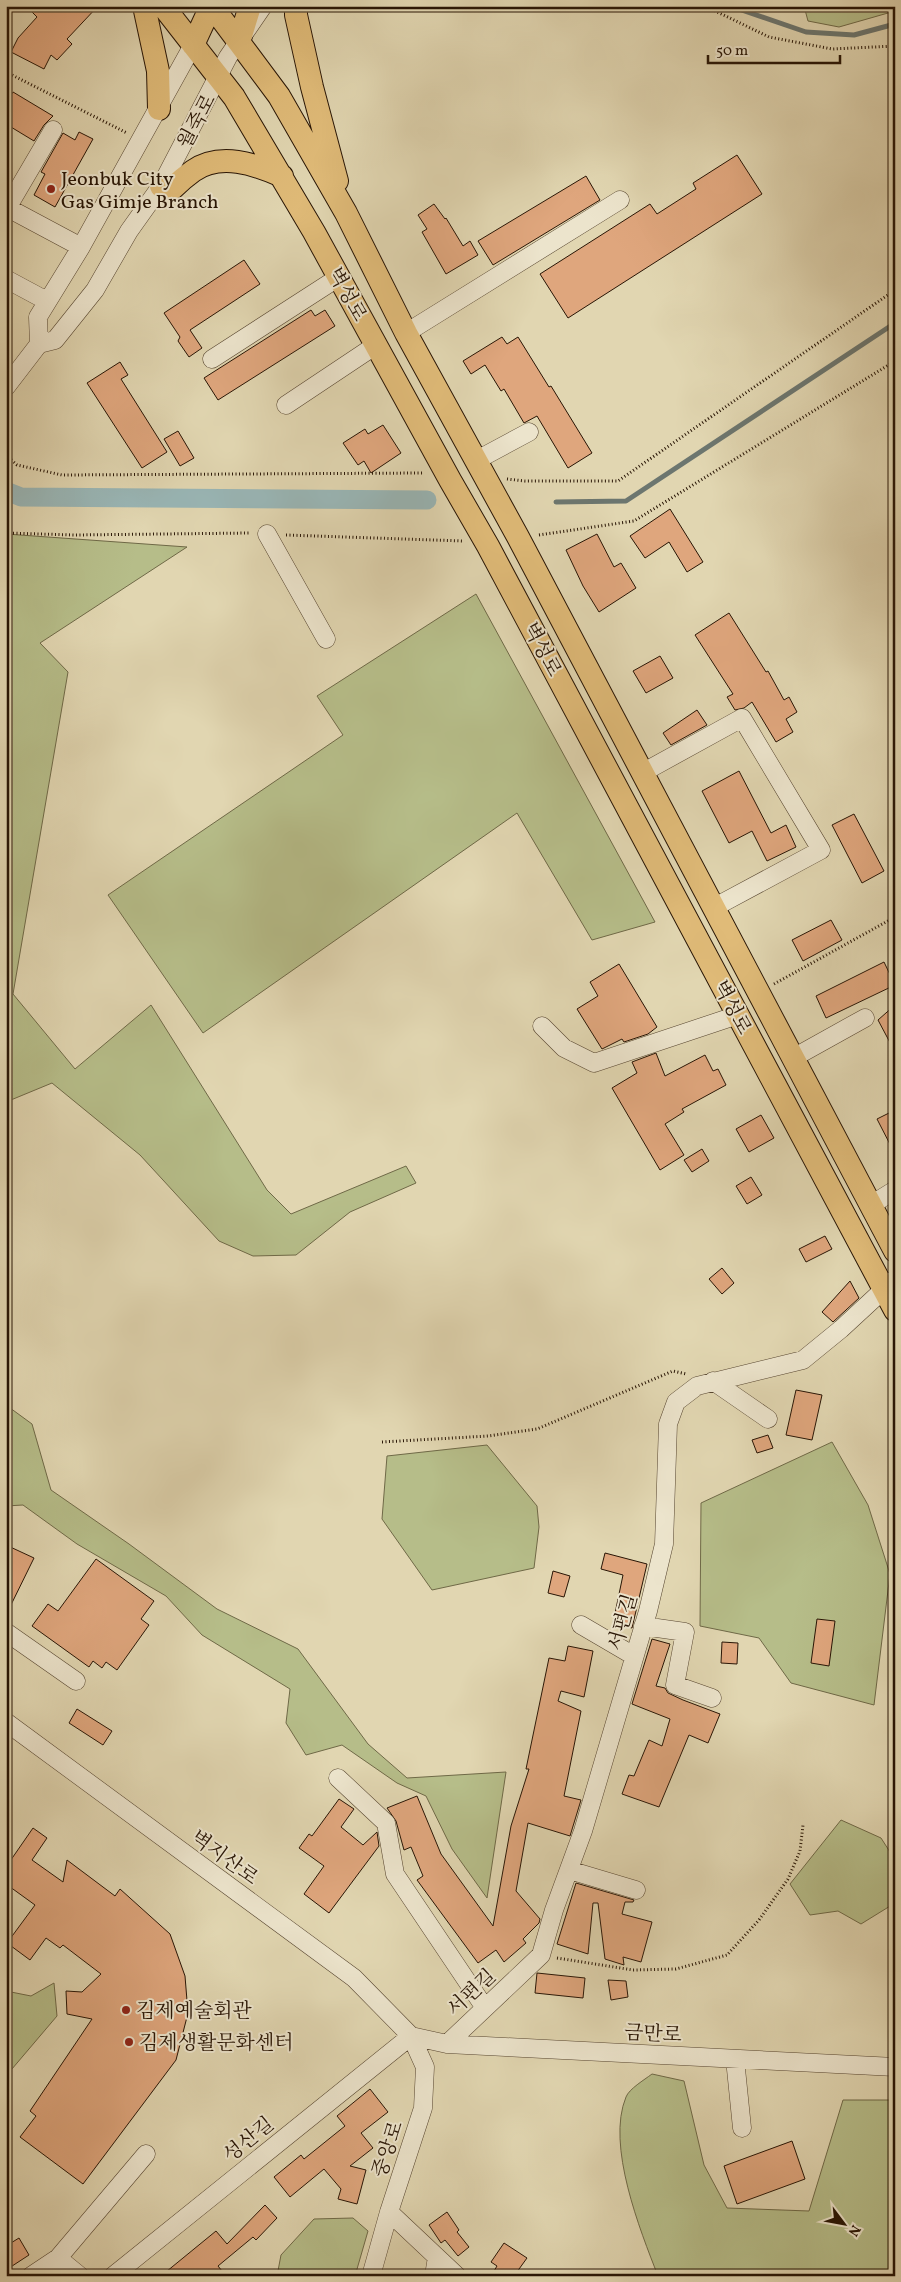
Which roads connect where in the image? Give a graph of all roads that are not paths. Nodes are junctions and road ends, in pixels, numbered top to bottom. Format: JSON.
{"nodes":[{"id":1,"x":144,"y":6,"type":"edge"},
{"id":2,"x":163,"y":6,"type":"edge"},
{"id":3,"x":212,"y":6,"type":"edge"},
{"id":4,"x":250,"y":6,"type":"edge"},
{"id":5,"x":263,"y":6,"type":"edge"},
{"id":6,"x":296,"y":6,"type":"edge"},
{"id":7,"x":239,"y":42,"type":"junction"},
{"id":8,"x":193,"y":45,"type":"junction"},
{"id":9,"x":220,"y":76,"type":"junction"},
{"id":10,"x":159,"y":109,"type":"junction"},
{"id":11,"x":53,"y":130,"type":"dead end"},
{"id":12,"x":282,"y":176,"type":"junction"},
{"id":13,"x":161,"y":186,"type":"junction"},
{"id":14,"x":620,"y":200,"type":"dead end"},
{"id":15,"x":7,"y":209,"type":"edge"},
{"id":16,"x":346,"y":213,"type":"junction"},
{"id":17,"x":81,"y":247,"type":"junction"},
{"id":18,"x":339,"y":277,"type":"junction"},
{"id":19,"x":6,"y":279,"type":"edge"},
{"id":20,"x":47,"y":301,"type":"junction"},
{"id":21,"x":406,"y":333,"type":"junction"},
{"id":22,"x":39,"y":344,"type":"junction"},
{"id":23,"x":376,"y":345,"type":"junction"},
{"id":24,"x":212,"y":359,"type":"dead end"},
{"id":25,"x":6,"y":387,"type":"edge"},
{"id":26,"x":286,"y":405,"type":"dead end"},
{"id":27,"x":530,"y":432,"type":"dead end"},
{"id":28,"x":479,"y":468,"type":"junction"},
{"id":29,"x":267,"y":534,"type":"road end"},
{"id":30,"x":326,"y":640,"type":"dead end"},
{"id":31,"x":642,"y":773,"type":"junction"},
{"id":32,"x":713,"y":908,"type":"junction"},
{"id":33,"x":738,"y":1015,"type":"junction"},
{"id":34,"x":865,"y":1018,"type":"dead end"},
{"id":35,"x":542,"y":1026,"type":"dead end"},
{"id":36,"x":793,"y":1058,"type":"junction"},
{"id":37,"x":895,"y":1190,"type":"edge"},
{"id":38,"x":870,"y":1205,"type":"junction"},
{"id":39,"x":895,"y":1251,"type":"edge"},
{"id":40,"x":889,"y":1284,"type":"edge"},
{"id":41,"x":895,"y":1310,"type":"edge"},
{"id":42,"x":713,"y":1381,"type":"junction"},
{"id":43,"x":768,"y":1418,"type":"dead end"},
{"id":44,"x":581,"y":1625,"type":"dead end"},
{"id":45,"x":643,"y":1626,"type":"junction"},
{"id":46,"x":6,"y":1632,"type":"edge"},
{"id":47,"x":634,"y":1656,"type":"junction"},
{"id":48,"x":76,"y":1680,"type":"dead end"},
{"id":49,"x":712,"y":1698,"type":"dead end"},
{"id":50,"x":6,"y":1722,"type":"edge"},
{"id":51,"x":338,"y":1778,"type":"dead end"},
{"id":52,"x":569,"y":1870,"type":"junction"},
{"id":53,"x":636,"y":1890,"type":"dead end"},
{"id":54,"x":486,"y":2008,"type":"junction"},
{"id":55,"x":410,"y":2036,"type":"junction"},
{"id":56,"x":447,"y":2044,"type":"junction"},
{"id":57,"x":735,"y":2059,"type":"junction"},
{"id":58,"x":895,"y":2067,"type":"edge"},
{"id":59,"x":742,"y":2128,"type":"dead end"},
{"id":60,"x":146,"y":2154,"type":"dead end"},
{"id":61,"x":389,"y":2212,"type":"junction"},
{"id":62,"x":437,"y":2257,"type":"junction"},
{"id":63,"x":58,"y":2258,"type":"junction"},
{"id":64,"x":31,"y":2276,"type":"edge"},
{"id":65,"x":80,"y":2276,"type":"edge"},
{"id":66,"x":112,"y":2276,"type":"edge"},
{"id":67,"x":371,"y":2276,"type":"edge"},
{"id":68,"x":434,"y":2276,"type":"edge"},
{"id":69,"x":457,"y":2276,"type":"edge"}],
"edges":[{"from":1,"to":10,"type":"main road"},
{"from":2,"to":8,"type":"main road","name":"벽성로"},
{"from":3,"to":7,"type":"main road","name":"벽성로"},
{"from":3,"to":8,"type":"main road","name":"월죽로"},
{"from":4,"to":7,"type":"main road","name":"월죽로"},
{"from":5,"to":7,"type":"street"},
{"from":6,"to":16,"type":"main road"},
{"from":7,"to":9,"type":"street","name":"월죽로"},
{"from":7,"to":16,"type":"main road","name":"벽성로"},
{"from":8,"to":9,"type":"main road","name":"벽성로"},
{"from":8,"to":10,"type":"street","name":"월죽로"},
{"from":9,"to":12,"type":"main road","name":"벽성로"},
{"from":9,"to":13,"type":"street","name":"월죽로"},
{"from":10,"to":17,"type":"street","name":"월죽로"},
{"from":11,"to":15,"type":"street"},
{"from":12,"to":13,"type":"main road"},
{"from":12,"to":18,"type":"main road","name":"벽성로"},
{"from":13,"to":22,"type":"street","name":"월죽로"},
{"from":14,"to":21,"type":"street"},
{"from":15,"to":17,"type":"street"},
{"from":16,"to":21,"type":"main road","name":"벽성로"},
{"from":17,"to":20,"type":"street","name":"월죽로"},
{"from":18,"to":23,"type":"main road","name":"벽성로"},
{"from":18,"to":24,"type":"street"},
{"from":19,"to":20,"type":"street"},
{"from":20,"to":22,"type":"street","name":"월죽로"},
{"from":21,"to":28,"type":"main road","name":"벽성로"},
{"from":22,"to":25,"type":"street","name":"월죽로"},
{"from":23,"to":26,"type":"street"},
{"from":23,"to":33,"type":"main road","name":"벽성로"},
{"from":27,"to":28,"type":"street"},
{"from":28,"to":31,"type":"main road","name":"벽성로"},
{"from":29,"to":30,"type":"street"},
{"from":31,"to":32,"type":"main road","name":"벽성로"},
{"from":31,"to":32,"type":"street"},
{"from":32,"to":36,"type":"main road","name":"벽성로"},
{"from":33,"to":35,"type":"street"},
{"from":33,"to":40,"type":"main road","name":"벽성로"},
{"from":34,"to":36,"type":"street"},
{"from":36,"to":38,"type":"main road","name":"벽성로"},
{"from":37,"to":38,"type":"street"},
{"from":38,"to":39,"type":"main road","name":"벽성로"},
{"from":40,"to":41,"type":"main road","name":"벽성로"},
{"from":40,"to":42,"type":"street","name":"서편길"},
{"from":42,"to":43,"type":"street"},
{"from":42,"to":45,"type":"street","name":"서편길"},
{"from":44,"to":47,"type":"street"},
{"from":45,"to":47,"type":"street","name":"서편길"},
{"from":45,"to":49,"type":"street"},
{"from":46,"to":48,"type":"street"},
{"from":47,"to":52,"type":"street","name":"서편길"},
{"from":50,"to":55,"type":"street","name":"벽지산로"},
{"from":51,"to":54,"type":"street"},
{"from":52,"to":53,"type":"street"},
{"from":52,"to":54,"type":"street","name":"서편길"},
{"from":54,"to":56,"type":"street","name":"서편길"},
{"from":55,"to":56,"type":"street","name":"금만로"},
{"from":55,"to":61,"type":"street","name":"중앙로"},
{"from":55,"to":66,"type":"street","name":"성산길"},
{"from":56,"to":57,"type":"street","name":"금만로"},
{"from":57,"to":58,"type":"street","name":"금만로"},
{"from":57,"to":59,"type":"street"},
{"from":60,"to":63,"type":"street"},
{"from":61,"to":62,"type":"street"},
{"from":61,"to":67,"type":"street","name":"중앙로"},
{"from":62,"to":68,"type":"street"},
{"from":62,"to":69,"type":"street"},
{"from":63,"to":64,"type":"street"},
{"from":63,"to":65,"type":"street"}]}
